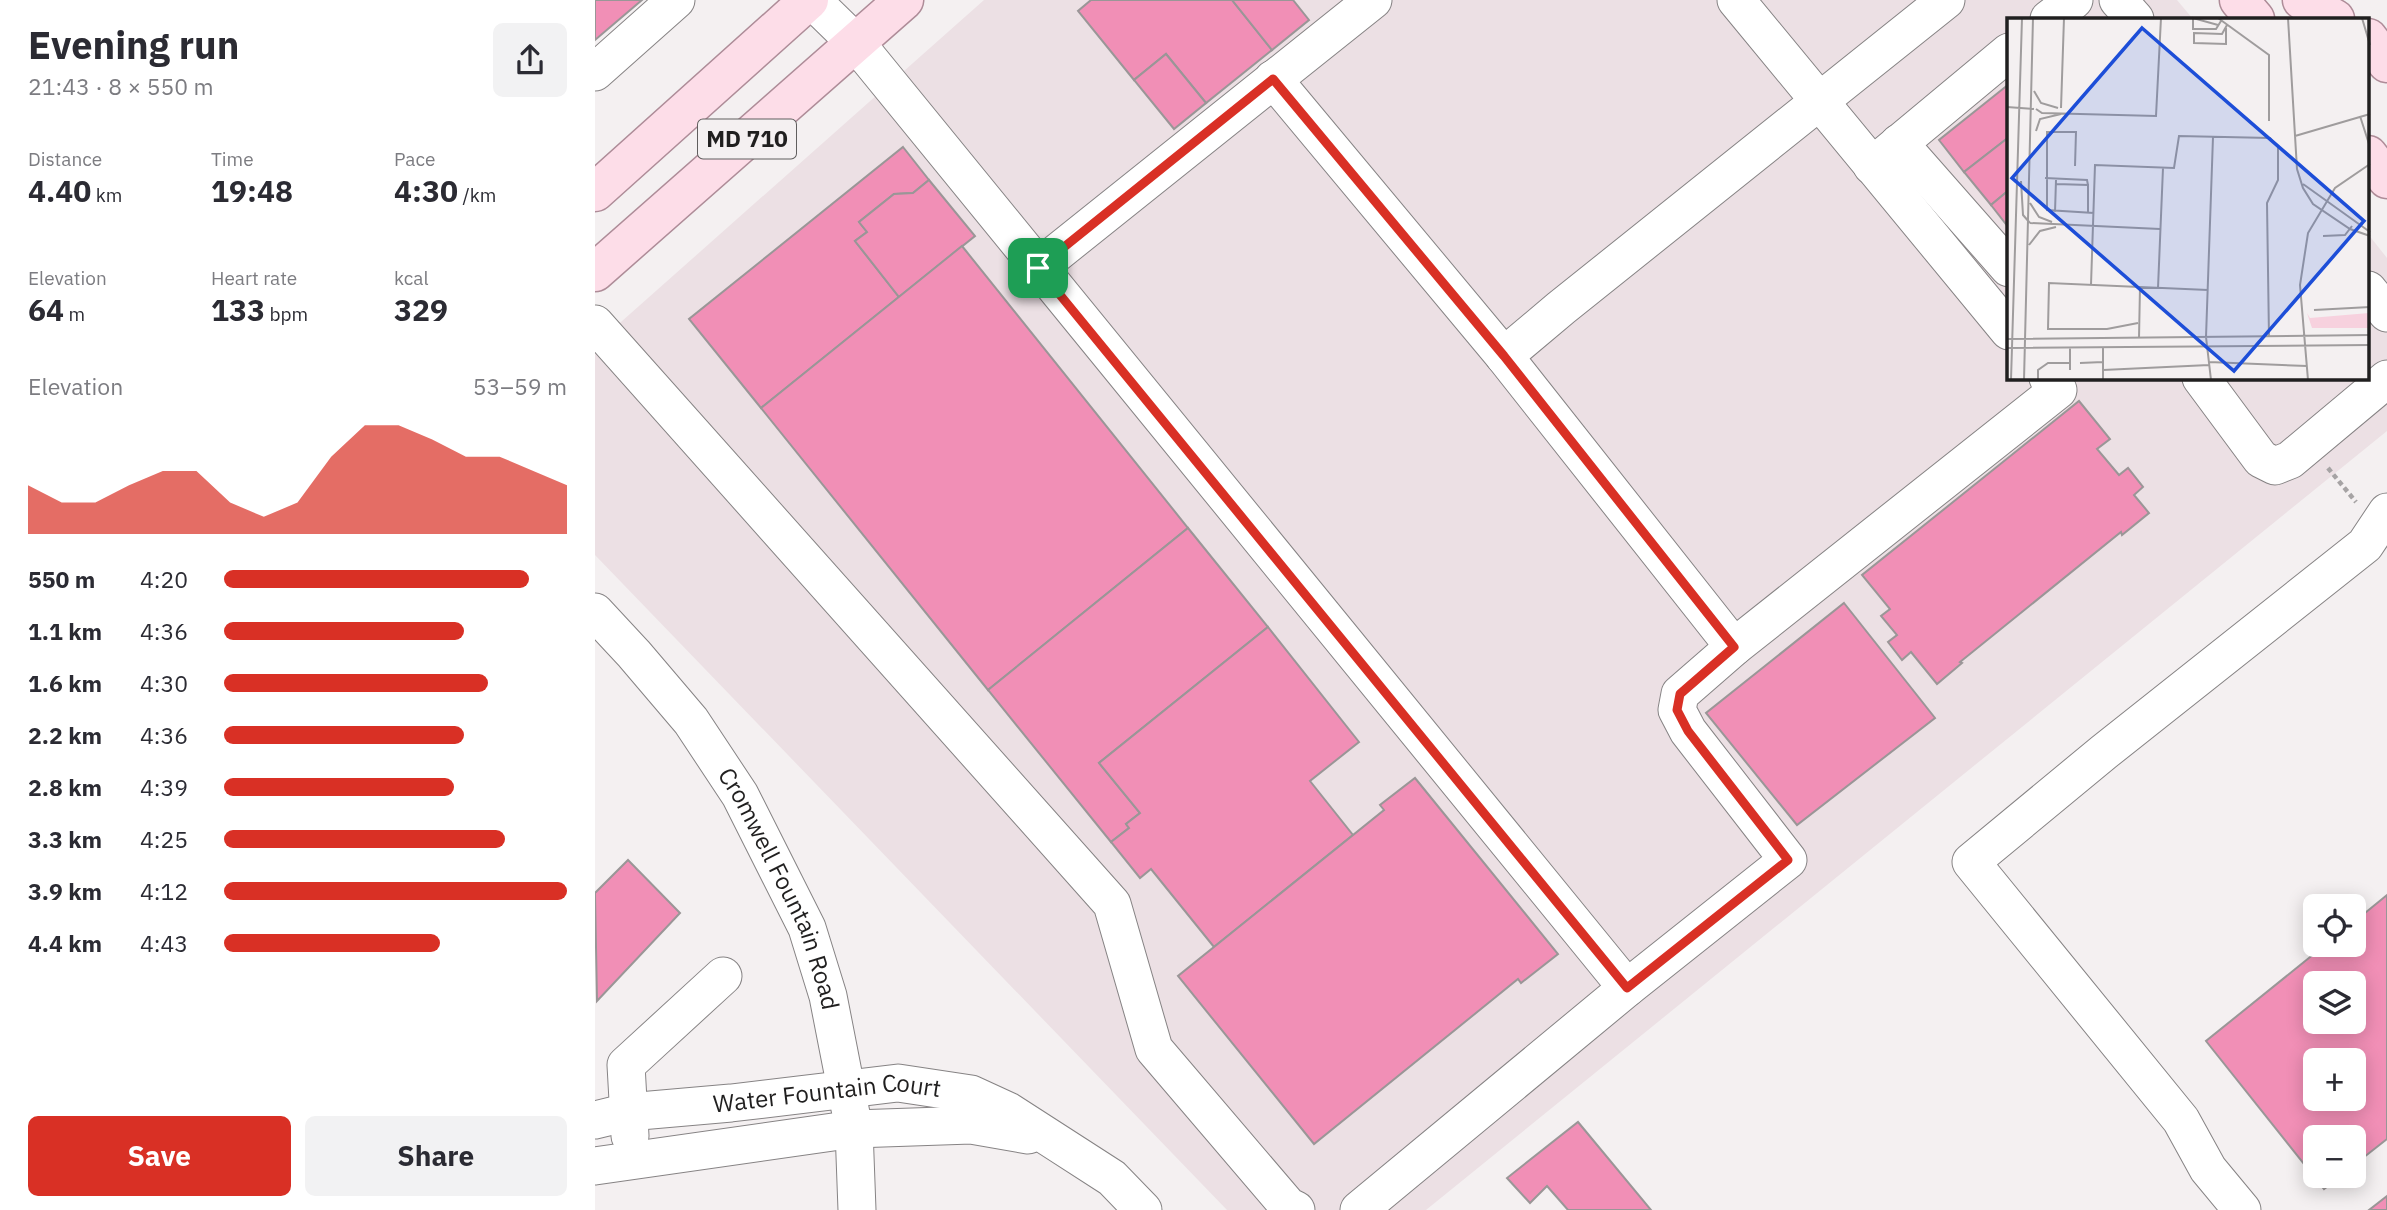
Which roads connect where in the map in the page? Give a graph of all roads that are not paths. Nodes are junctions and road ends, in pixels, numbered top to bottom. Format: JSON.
{"nodes":[{"id":1,"x":676,"y":0,"type":"edge"},
{"id":2,"x":810,"y":0,"type":"edge"},
{"id":3,"x":904,"y":0,"type":"edge"},
{"id":4,"x":1736,"y":0,"type":"edge"},
{"id":5,"x":1946,"y":0,"type":"edge"},
{"id":6,"x":2118,"y":0,"type":"edge"},
{"id":7,"x":2239,"y":0,"type":"edge"},
{"id":8,"x":2302,"y":0,"type":"edge"},
{"id":9,"x":2338,"y":0,"type":"edge"},
{"id":10,"x":1364,"y":3,"type":"edge"},
{"id":11,"x":2134,"y":18,"type":"edge"},
{"id":12,"x":2254,"y":18,"type":"edge"},
{"id":13,"x":2333,"y":18,"type":"edge"},
{"id":14,"x":2352,"y":18,"type":"edge"},
{"id":15,"x":856,"y":43,"type":"junction"},
{"id":16,"x":2007,"y":54,"type":"edge"},
{"id":17,"x":595,"y":72,"type":"edge"},
{"id":18,"x":1273,"y":79,"type":"junction"},
{"id":19,"x":1818,"y":102,"type":"junction"},
{"id":20,"x":1899,"y":143,"type":"junction"},
{"id":21,"x":2369,"y":156,"type":"edge"},
{"id":22,"x":1872,"y":166,"type":"junction"},
{"id":23,"x":2387,"y":178,"type":"edge"},
{"id":24,"x":595,"y":192,"type":"edge"},
{"id":25,"x":2007,"y":267,"type":"edge"},
{"id":26,"x":1038,"y":268,"type":"junction"},
{"id":27,"x":595,"y":272,"type":"edge"},
{"id":28,"x":2387,"y":284,"type":"edge"},
{"id":29,"x":2369,"y":290,"type":"edge"},
{"id":30,"x":2369,"y":291,"type":"edge"},
{"id":31,"x":2387,"y":313,"type":"edge"},
{"id":32,"x":595,"y":324,"type":"edge"},
{"id":33,"x":2007,"y":329,"type":"edge"},
{"id":34,"x":1504,"y":356,"type":"junction"},
{"id":35,"x":2387,"y":379,"type":"edge"},
{"id":36,"x":2050,"y":380,"type":"edge"},
{"id":37,"x":2202,"y":380,"type":"edge"},
{"id":38,"x":2372,"y":511,"type":"edge"},
{"id":39,"x":2376,"y":545,"type":"edge"},
{"id":40,"x":595,"y":612,"type":"edge"},
{"id":41,"x":1734,"y":647,"type":"junction"},
{"id":42,"x":723,"y":976,"type":"dead end"},
{"id":43,"x":1627,"y":988,"type":"junction"},
{"id":44,"x":845,"y":1089,"type":"junction"},
{"id":45,"x":612,"y":1116,"type":"edge"},
{"id":46,"x":854,"y":1129,"type":"junction"},
{"id":47,"x":1048,"y":1138,"type":"junction"},
{"id":48,"x":632,"y":1160,"type":"junction"},
{"id":49,"x":595,"y":1166,"type":"edge"},
{"id":50,"x":856,"y":1210,"type":"edge"},
{"id":51,"x":1143,"y":1210,"type":"edge"},
{"id":52,"x":1296,"y":1210,"type":"edge"},
{"id":53,"x":1359,"y":1210,"type":"edge"},
{"id":54,"x":2242,"y":1210,"type":"edge"}],
"edges":[{"from":1,"to":17,"type":"street"},
{"from":2,"to":15,"type":"street"},
{"from":2,"to":24,"type":"main road","number":"MD 710"},
{"from":3,"to":15,"type":"main road","number":"MD 710"},
{"from":4,"to":19,"type":"street"},
{"from":5,"to":19,"type":"street"},
{"from":6,"to":11,"type":"street"},
{"from":7,"to":12,"type":"main road"},
{"from":8,"to":13,"type":"main road"},
{"from":9,"to":14,"type":"main road"},
{"from":10,"to":18,"type":"street"},
{"from":15,"to":26,"type":"street"},
{"from":15,"to":27,"type":"main road","number":"MD 710"},
{"from":16,"to":20,"type":"street"},
{"from":18,"to":26,"type":"street"},
{"from":18,"to":34,"type":"street"},
{"from":19,"to":22,"type":"street"},
{"from":19,"to":34,"type":"street"},
{"from":20,"to":22,"type":"street"},
{"from":20,"to":25,"type":"street"},
{"from":21,"to":23,"type":"main road"},
{"from":22,"to":33,"type":"street"},
{"from":26,"to":43,"type":"street"},
{"from":28,"to":29,"type":"street"},
{"from":30,"to":31,"type":"street"},
{"from":32,"to":52,"type":"street"},
{"from":34,"to":41,"type":"street"},
{"from":35,"to":37,"type":"street"},
{"from":36,"to":41,"type":"street"},
{"from":38,"to":39,"type":"street"},
{"from":39,"to":54,"type":"street"},
{"from":40,"to":44,"type":"street","name":"Cromwell Fountain Road"},
{"from":41,"to":43,"type":"street"},
{"from":42,"to":45,"type":"street"},
{"from":43,"to":53,"type":"street"},
{"from":44,"to":45,"type":"street","name":"Water Fountain Court"},
{"from":44,"to":46,"type":"street","name":"Cromwell Fountain Road"},
{"from":44,"to":47,"type":"street","name":"Water Fountain Court"},
{"from":45,"to":48,"type":"street"},
{"from":46,"to":47,"type":"street","name":"Water Fountain Court"},
{"from":46,"to":48,"type":"street","name":"Water Fountain Court"},
{"from":46,"to":50,"type":"street","name":"Cromwell Fountain Road"},
{"from":47,"to":51,"type":"street","name":"Water Fountain Court"},
{"from":48,"to":49,"type":"street","name":"Water Fountain Court"}]}
